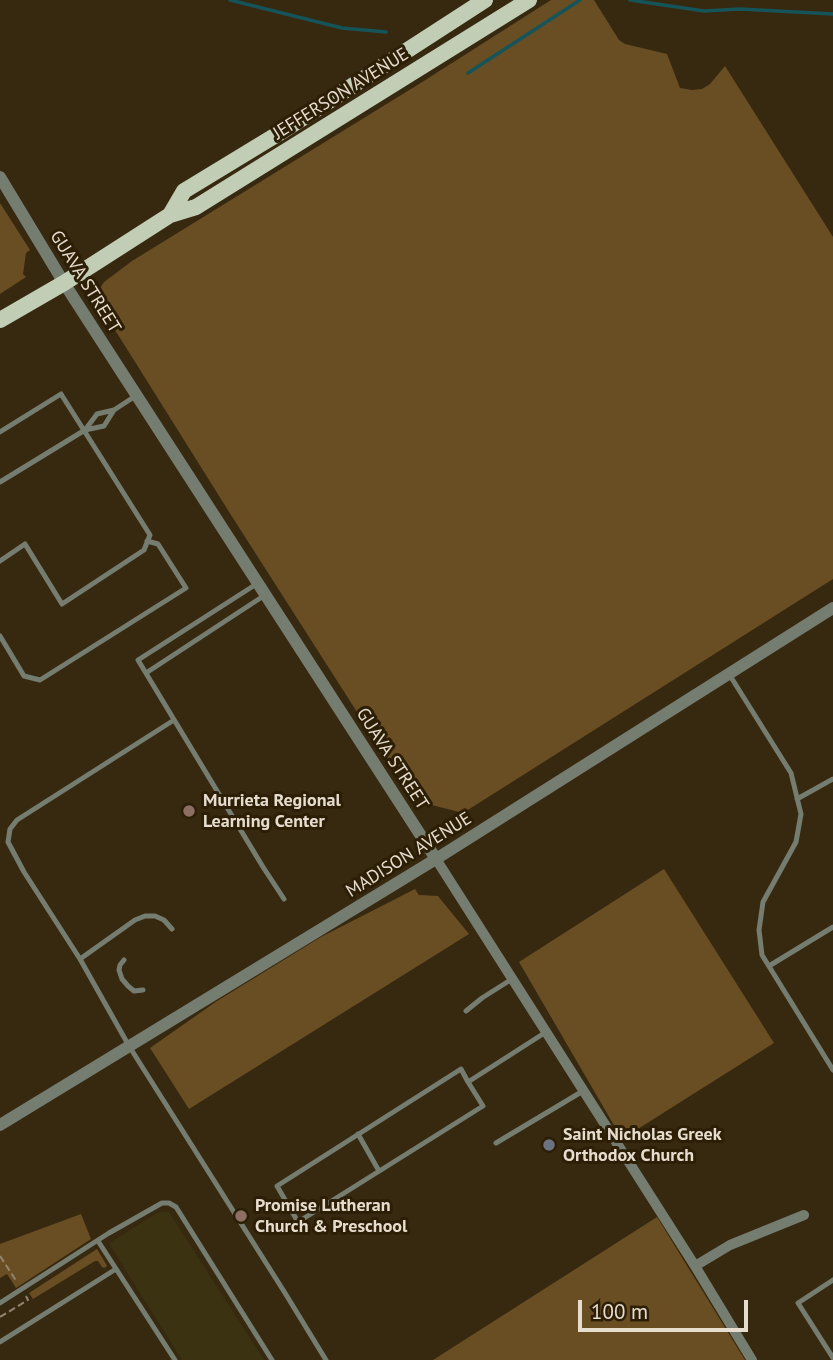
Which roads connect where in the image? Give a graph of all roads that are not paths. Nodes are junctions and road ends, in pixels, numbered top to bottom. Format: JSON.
{"nodes":[{"id":1,"x":485,"y":0,"type":"edge"},
{"id":2,"x":529,"y":0,"type":"edge"},
{"id":3,"x":0,"y":177,"type":"edge"},
{"id":4,"x":170,"y":215,"type":"junction"},
{"id":5,"x":64,"y":283,"type":"junction"},
{"id":6,"x":0,"y":320,"type":"edge"},
{"id":7,"x":137,"y":396,"type":"junction"},
{"id":8,"x":114,"y":410,"type":"junction"},
{"id":9,"x":85,"y":430,"type":"junction"},
{"id":10,"x":0,"y":432,"type":"edge"},
{"id":11,"x":0,"y":482,"type":"edge"},
{"id":12,"x":147,"y":541,"type":"junction"},
{"id":13,"x":0,"y":561,"type":"edge"},
{"id":14,"x":258,"y":583,"type":"junction"},
{"id":15,"x":265,"y":595,"type":"junction"},
{"id":16,"x":833,"y":608,"type":"edge"},
{"id":17,"x":0,"y":636,"type":"edge"},
{"id":18,"x":146,"y":673,"type":"junction"},
{"id":19,"x":729,"y":674,"type":"junction"},
{"id":20,"x":174,"y":720,"type":"junction"},
{"id":21,"x":833,"y":779,"type":"edge"},
{"id":22,"x":797,"y":799,"type":"junction"},
{"id":23,"x":436,"y":859,"type":"junction"},
{"id":24,"x":284,"y":899,"type":"dead end"},
{"id":25,"x":833,"y":926,"type":"edge"},
{"id":26,"x":172,"y":929,"type":"dead end"},
{"id":27,"x":80,"y":959,"type":"junction"},
{"id":28,"x":124,"y":960,"type":"dead end"},
{"id":29,"x":769,"y":966,"type":"junction"},
{"id":30,"x":512,"y":979,"type":"junction"},
{"id":31,"x":143,"y":990,"type":"dead end"},
{"id":32,"x":466,"y":1011,"type":"dead end"},
{"id":33,"x":546,"y":1032,"type":"junction"},
{"id":34,"x":129,"y":1046,"type":"junction"},
{"id":35,"x":833,"y":1070,"type":"edge"},
{"id":36,"x":468,"y":1082,"type":"junction"},
{"id":37,"x":583,"y":1091,"type":"junction"},
{"id":38,"x":0,"y":1125,"type":"edge"},
{"id":39,"x":358,"y":1134,"type":"junction"},
{"id":40,"x":496,"y":1143,"type":"dead end"},
{"id":41,"x":379,"y":1171,"type":"junction"},
{"id":42,"x":804,"y":1215,"type":"dead end"},
{"id":43,"x":98,"y":1241,"type":"junction"},
{"id":44,"x":695,"y":1265,"type":"junction"},
{"id":45,"x":116,"y":1269,"type":"junction"},
{"id":46,"x":833,"y":1280,"type":"edge"},
{"id":47,"x":0,"y":1303,"type":"edge"},
{"id":48,"x":0,"y":1342,"type":"edge"},
{"id":49,"x":833,"y":1358,"type":"edge"},
{"id":50,"x":174,"y":1360,"type":"edge"},
{"id":51,"x":272,"y":1360,"type":"edge"},
{"id":52,"x":326,"y":1360,"type":"edge"},
{"id":53,"x":752,"y":1360,"type":"edge"}],
"edges":[{"from":1,"to":4,"type":"main road","name":"JEFFERSON AVENUE"},
{"from":2,"to":4,"type":"main road","name":"JEFFERSON AVENUE"},
{"from":3,"to":5,"type":"street","name":"GUAVA STREET"},
{"from":4,"to":5,"type":"main road","name":"JEFFERSON AVENUE"},
{"from":5,"to":6,"type":"main road","name":"JEFFERSON AVENUE"},
{"from":5,"to":7,"type":"street","name":"GUAVA STREET"},
{"from":7,"to":8,"type":"lane"},
{"from":7,"to":14,"type":"street","name":"GUAVA STREET"},
{"from":8,"to":9,"type":"lane"},
{"from":8,"to":9,"type":"lane"},
{"from":9,"to":10,"type":"lane"},
{"from":9,"to":11,"type":"lane"},
{"from":9,"to":12,"type":"lane"},
{"from":12,"to":13,"type":"lane"},
{"from":12,"to":17,"type":"lane"},
{"from":14,"to":15,"type":"street","name":"GUAVA STREET"},
{"from":14,"to":18,"type":"lane"},
{"from":15,"to":18,"type":"lane"},
{"from":15,"to":23,"type":"street","name":"GUAVA STREET"},
{"from":16,"to":19,"type":"street","name":"MADISON AVENUE"},
{"from":18,"to":20,"type":"lane"},
{"from":19,"to":22,"type":"lane"},
{"from":19,"to":23,"type":"street","name":"MADISON AVENUE"},
{"from":20,"to":24,"type":"lane"},
{"from":20,"to":27,"type":"lane"},
{"from":21,"to":22,"type":"lane"},
{"from":22,"to":29,"type":"lane"},
{"from":23,"to":30,"type":"street","name":"GUAVA STREET"},
{"from":23,"to":34,"type":"street","name":"MADISON AVENUE"},
{"from":25,"to":29,"type":"lane"},
{"from":26,"to":27,"type":"lane"},
{"from":27,"to":34,"type":"lane"},
{"from":28,"to":31,"type":"lane"},
{"from":29,"to":35,"type":"lane"},
{"from":30,"to":32,"type":"lane"},
{"from":30,"to":33,"type":"street","name":"GUAVA STREET"},
{"from":33,"to":36,"type":"lane"},
{"from":33,"to":37,"type":"street","name":"GUAVA STREET"},
{"from":34,"to":38,"type":"street","name":"MADISON AVENUE"},
{"from":34,"to":52,"type":"lane"},
{"from":36,"to":39,"type":"lane"},
{"from":36,"to":41,"type":"lane"},
{"from":37,"to":40,"type":"lane"},
{"from":37,"to":44,"type":"street","name":"GUAVA STREET"},
{"from":39,"to":41,"type":"lane"},
{"from":39,"to":41,"type":"lane"},
{"from":42,"to":44,"type":"street"},
{"from":43,"to":45,"type":"lane"},
{"from":43,"to":47,"type":"lane"},
{"from":43,"to":51,"type":"lane"},
{"from":44,"to":53,"type":"street","name":"GUAVA STREET"},
{"from":45,"to":48,"type":"lane"},
{"from":45,"to":50,"type":"lane"},
{"from":46,"to":49,"type":"lane"}]}
